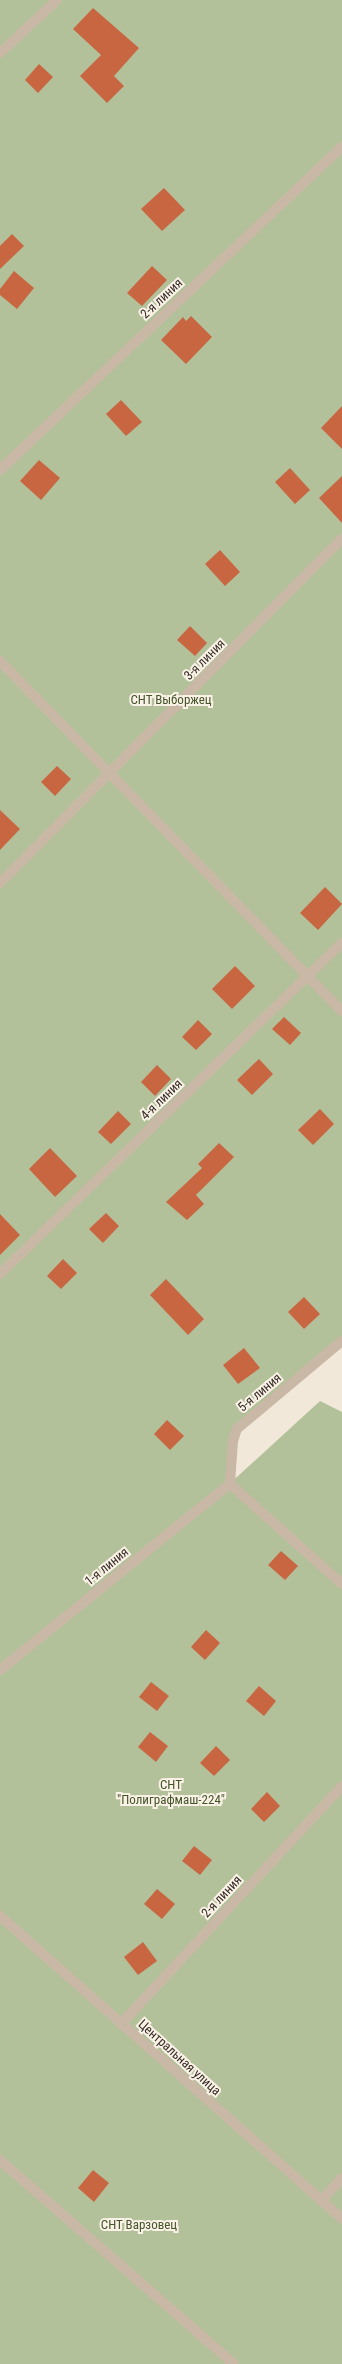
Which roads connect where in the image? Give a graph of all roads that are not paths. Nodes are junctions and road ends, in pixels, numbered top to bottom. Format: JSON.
{"nodes":[{"id":1,"x":57,"y":0,"type":"edge"},
{"id":2,"x":0,"y":53,"type":"edge"},
{"id":3,"x":342,"y":147,"type":"edge"},
{"id":4,"x":0,"y":470,"type":"edge"},
{"id":5,"x":342,"y":539,"type":"edge"},
{"id":6,"x":0,"y":661,"type":"edge"},
{"id":7,"x":111,"y":774,"type":"junction"},
{"id":8,"x":0,"y":883,"type":"edge"},
{"id":9,"x":342,"y":943,"type":"edge"},
{"id":10,"x":308,"y":978,"type":"junction"},
{"id":11,"x":342,"y":1011,"type":"edge"},
{"id":12,"x":0,"y":1274,"type":"edge"},
{"id":13,"x":342,"y":1341,"type":"edge"},
{"id":14,"x":230,"y":1484,"type":"junction"},
{"id":15,"x":342,"y":1584,"type":"edge"},
{"id":16,"x":0,"y":1670,"type":"edge"},
{"id":17,"x":342,"y":1786,"type":"edge"},
{"id":18,"x":0,"y":1916,"type":"edge"},
{"id":19,"x":121,"y":2024,"type":"junction"},
{"id":20,"x":0,"y":2160,"type":"edge"},
{"id":21,"x":342,"y":2178,"type":"edge"},
{"id":22,"x":321,"y":2201,"type":"junction"},
{"id":23,"x":342,"y":2219,"type":"edge"},
{"id":24,"x":234,"y":2364,"type":"edge"}],
"edges":[{"from":1,"to":2,"type":"street"},
{"from":3,"to":4,"type":"street","name":"2-я линия"},
{"from":5,"to":7,"type":"street","name":"3-я линия"},
{"from":6,"to":7,"type":"street"},
{"from":7,"to":8,"type":"street","name":"3-я линия"},
{"from":7,"to":10,"type":"street"},
{"from":9,"to":10,"type":"street","name":"4-я линия"},
{"from":10,"to":11,"type":"street"},
{"from":10,"to":12,"type":"street","name":"4-я линия"},
{"from":13,"to":14,"type":"street","name":"5-я линия"},
{"from":14,"to":15,"type":"street"},
{"from":14,"to":16,"type":"street","name":"1-я линия"},
{"from":17,"to":19,"type":"street","name":"2-я линия"},
{"from":18,"to":19,"type":"street","name":"Центральная улица"},
{"from":19,"to":22,"type":"street","name":"Центральная улица"},
{"from":20,"to":24,"type":"street"},
{"from":21,"to":22,"type":"street"},
{"from":22,"to":23,"type":"street","name":"Центральная улица"}]}
